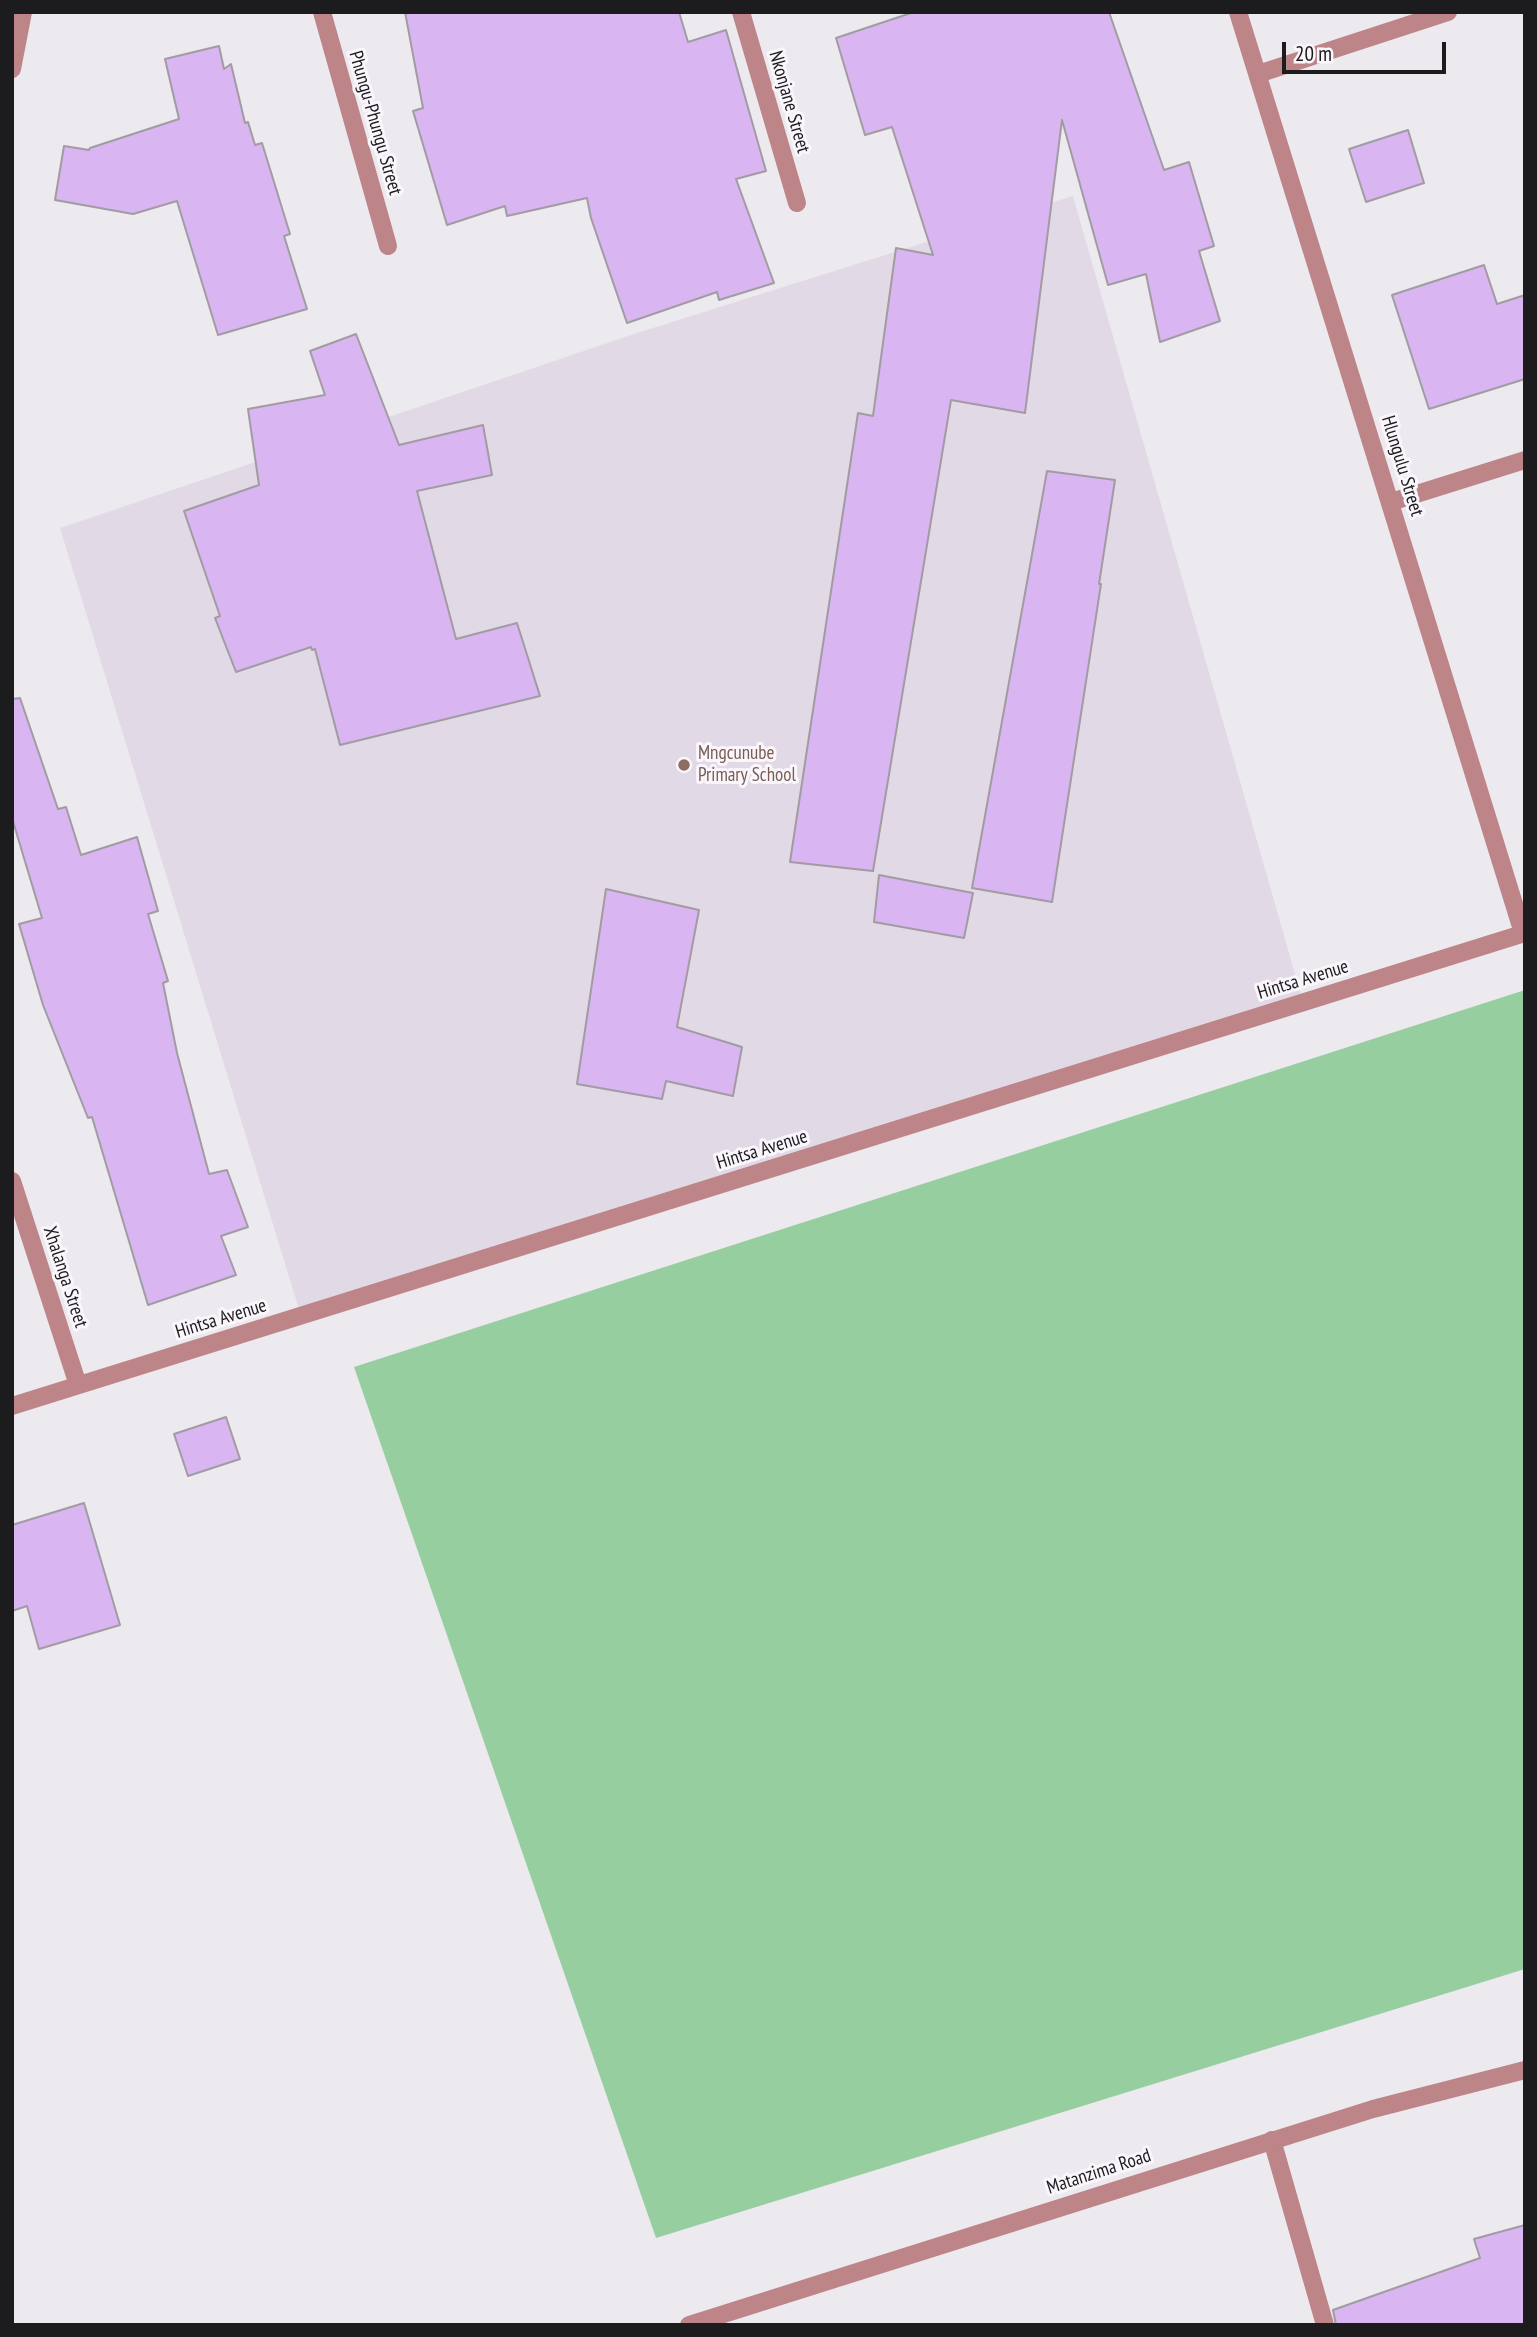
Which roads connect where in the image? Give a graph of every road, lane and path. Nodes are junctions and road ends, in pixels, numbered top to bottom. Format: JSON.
{"nodes":[{"id":1,"x":23,"y":12,"type":"edge"},
{"id":2,"x":322,"y":12,"type":"edge"},
{"id":3,"x":741,"y":12,"type":"edge"},
{"id":4,"x":1238,"y":12,"type":"edge"},
{"id":5,"x":1448,"y":12,"type":"edge"},
{"id":6,"x":12,"y":69,"type":"edge"},
{"id":7,"x":1258,"y":74,"type":"junction"},
{"id":8,"x":797,"y":203,"type":"dead end"},
{"id":9,"x":388,"y":246,"type":"dead end"},
{"id":10,"x":1525,"y":460,"type":"edge"},
{"id":11,"x":1391,"y":502,"type":"junction"},
{"id":12,"x":1524,"y":933,"type":"edge"},
{"id":13,"x":12,"y":1181,"type":"edge"},
{"id":14,"x":78,"y":1385,"type":"junction"},
{"id":15,"x":12,"y":1406,"type":"edge"},
{"id":16,"x":1525,"y":2070,"type":"edge"},
{"id":17,"x":1272,"y":2140,"type":"junction"},
{"id":18,"x":689,"y":2325,"type":"edge"},
{"id":19,"x":1325,"y":2325,"type":"edge"}],
"edges":[{"from":1,"to":6,"type":"street"},
{"from":2,"to":9,"type":"street","name":"Phungu-Phungu Street"},
{"from":3,"to":8,"type":"street","name":"Nkonjane Street"},
{"from":4,"to":7,"type":"street","name":"Hlungulu Street"},
{"from":5,"to":7,"type":"street"},
{"from":7,"to":11,"type":"street","name":"Hlungulu Street"},
{"from":10,"to":11,"type":"street"},
{"from":11,"to":12,"type":"street","name":"Hlungulu Street"},
{"from":12,"to":14,"type":"street","name":"Hintsa Avenue"},
{"from":13,"to":14,"type":"street","name":"Xhalanga Street"},
{"from":14,"to":15,"type":"street","name":"Hintsa Avenue"},
{"from":16,"to":17,"type":"street","name":"Matanzima Road"},
{"from":17,"to":18,"type":"street","name":"Matanzima Road"},
{"from":17,"to":19,"type":"street"}]}
